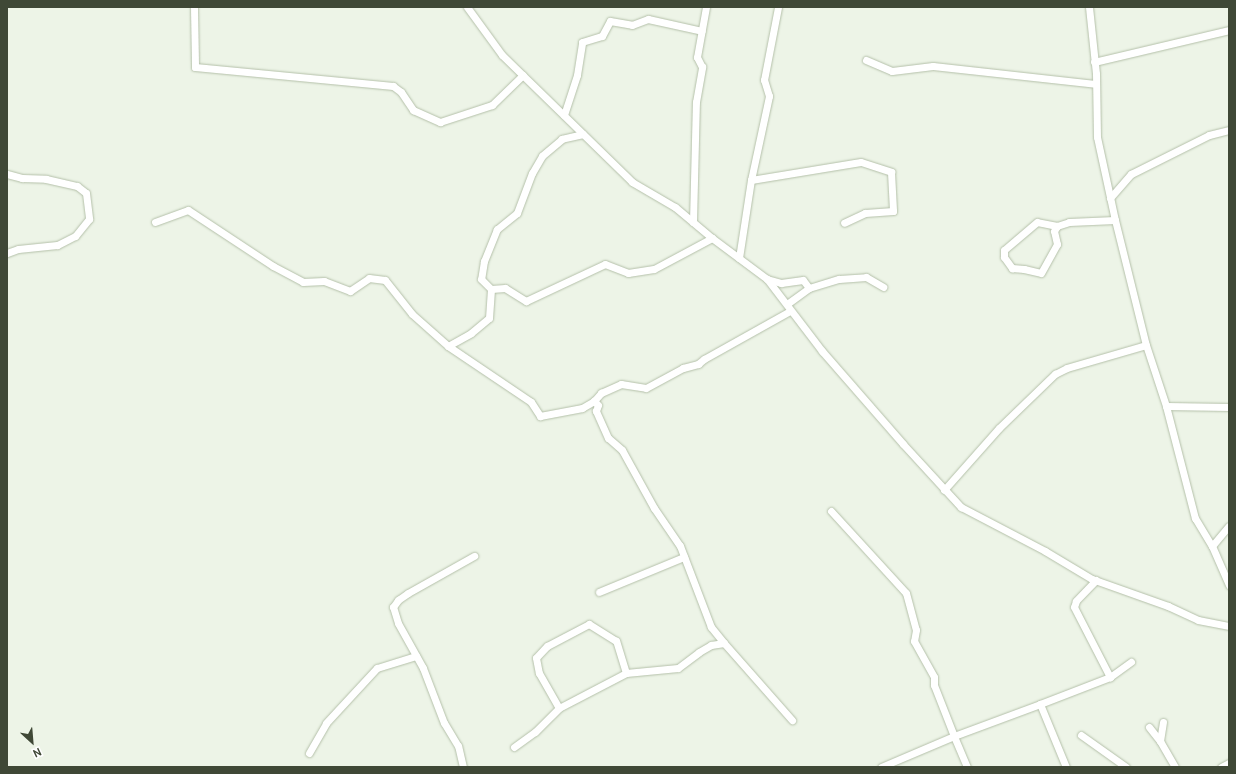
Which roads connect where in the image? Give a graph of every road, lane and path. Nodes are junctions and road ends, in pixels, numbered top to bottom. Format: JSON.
{"nodes":[{"id":1,"x":194,"y":7,"type":"edge"},
{"id":2,"x":467,"y":7,"type":"edge"},
{"id":3,"x":706,"y":7,"type":"edge"},
{"id":4,"x":778,"y":7,"type":"edge"},
{"id":5,"x":1089,"y":7,"type":"edge"},
{"id":6,"x":1229,"y":30,"type":"edge"},
{"id":7,"x":702,"y":31,"type":"junction"},
{"id":8,"x":866,"y":60,"type":"dead end"},
{"id":9,"x":1094,"y":62,"type":"junction"},
{"id":10,"x":524,"y":75,"type":"junction"},
{"id":11,"x":1096,"y":84,"type":"junction"},
{"id":12,"x":564,"y":115,"type":"junction"},
{"id":13,"x":1229,"y":130,"type":"edge"},
{"id":14,"x":583,"y":134,"type":"junction"},
{"id":15,"x":7,"y":174,"type":"edge"},
{"id":16,"x":750,"y":180,"type":"junction"},
{"id":17,"x":1110,"y":198,"type":"junction"},
{"id":18,"x":1114,"y":220,"type":"junction"},
{"id":19,"x":155,"y":222,"type":"dead end"},
{"id":20,"x":693,"y":222,"type":"junction"},
{"id":21,"x":844,"y":223,"type":"dead end"},
{"id":22,"x":1057,"y":226,"type":"junction"},
{"id":23,"x":712,"y":238,"type":"junction"},
{"id":24,"x":7,"y":253,"type":"edge"},
{"id":25,"x":739,"y":258,"type":"junction"},
{"id":26,"x":767,"y":279,"type":"junction"},
{"id":27,"x":883,"y":287,"type":"dead end"},
{"id":28,"x":810,"y":288,"type":"junction"},
{"id":29,"x":491,"y":289,"type":"junction"},
{"id":30,"x":789,"y":308,"type":"junction"},
{"id":31,"x":1146,"y":345,"type":"junction"},
{"id":32,"x":448,"y":346,"type":"junction"},
{"id":33,"x":594,"y":401,"type":"junction"},
{"id":34,"x":1166,"y":406,"type":"junction"},
{"id":35,"x":1229,"y":407,"type":"edge"},
{"id":36,"x":944,"y":490,"type":"junction"},
{"id":37,"x":831,"y":511,"type":"dead end"},
{"id":38,"x":1229,"y":526,"type":"edge"},
{"id":39,"x":1212,"y":546,"type":"junction"},
{"id":40,"x":474,"y":556,"type":"dead end"},
{"id":41,"x":684,"y":557,"type":"junction"},
{"id":42,"x":1096,"y":580,"type":"junction"},
{"id":43,"x":1229,"y":585,"type":"edge"},
{"id":44,"x":599,"y":592,"type":"dead end"},
{"id":45,"x":1229,"y":626,"type":"edge"},
{"id":46,"x":724,"y":643,"type":"junction"},
{"id":47,"x":416,"y":656,"type":"junction"},
{"id":48,"x":1131,"y":662,"type":"dead end"},
{"id":49,"x":626,"y":673,"type":"junction"},
{"id":50,"x":1110,"y":676,"type":"junction"},
{"id":51,"x":1040,"y":704,"type":"junction"},
{"id":52,"x":559,"y":708,"type":"junction"},
{"id":53,"x":792,"y":720,"type":"dead end"},
{"id":54,"x":1163,"y":722,"type":"dead end"},
{"id":55,"x":1149,"y":727,"type":"dead end"},
{"id":56,"x":1081,"y":735,"type":"dead end"},
{"id":57,"x":954,"y":736,"type":"junction"},
{"id":58,"x":1160,"y":741,"type":"junction"},
{"id":59,"x":514,"y":747,"type":"dead end"},
{"id":60,"x":309,"y":753,"type":"dead end"},
{"id":61,"x":1229,"y":763,"type":"edge"},
{"id":62,"x":463,"y":767,"type":"edge"},
{"id":63,"x":881,"y":767,"type":"edge"},
{"id":64,"x":967,"y":767,"type":"edge"},
{"id":65,"x":1066,"y":767,"type":"edge"},
{"id":66,"x":1126,"y":767,"type":"edge"},
{"id":67,"x":1175,"y":767,"type":"edge"},
{"id":68,"x":1221,"y":767,"type":"edge"}],
"edges":[{"from":1,"to":10,"type":"street"},
{"from":2,"to":10,"type":"street"},
{"from":3,"to":7,"type":"street"},
{"from":4,"to":16,"type":"street"},
{"from":5,"to":9,"type":"street"},
{"from":6,"to":9,"type":"street"},
{"from":7,"to":12,"type":"street"},
{"from":7,"to":20,"type":"street"},
{"from":8,"to":11,"type":"street"},
{"from":9,"to":11,"type":"street"},
{"from":10,"to":12,"type":"street"},
{"from":11,"to":17,"type":"street"},
{"from":12,"to":14,"type":"street"},
{"from":13,"to":17,"type":"street"},
{"from":14,"to":20,"type":"street"},
{"from":14,"to":29,"type":"street"},
{"from":15,"to":24,"type":"street"},
{"from":16,"to":21,"type":"street"},
{"from":16,"to":25,"type":"street"},
{"from":17,"to":18,"type":"street"},
{"from":18,"to":22,"type":"street"},
{"from":18,"to":31,"type":"street"},
{"from":19,"to":32,"type":"street"},
{"from":20,"to":23,"type":"street"},
{"from":22,"to":22,"type":"street"},
{"from":23,"to":25,"type":"street"},
{"from":23,"to":29,"type":"street"},
{"from":25,"to":26,"type":"street"},
{"from":26,"to":28,"type":"street"},
{"from":26,"to":30,"type":"street"},
{"from":27,"to":28,"type":"street"},
{"from":28,"to":30,"type":"street"},
{"from":29,"to":32,"type":"street"},
{"from":30,"to":33,"type":"street"},
{"from":30,"to":36,"type":"street"},
{"from":31,"to":34,"type":"street"},
{"from":31,"to":36,"type":"street"},
{"from":32,"to":33,"type":"street"},
{"from":33,"to":41,"type":"street"},
{"from":34,"to":35,"type":"street"},
{"from":34,"to":39,"type":"street"},
{"from":36,"to":42,"type":"street"},
{"from":37,"to":57,"type":"street"},
{"from":38,"to":39,"type":"street"},
{"from":39,"to":43,"type":"street"},
{"from":40,"to":47,"type":"street"},
{"from":41,"to":44,"type":"street"},
{"from":41,"to":46,"type":"street"},
{"from":42,"to":45,"type":"street"},
{"from":42,"to":50,"type":"street"},
{"from":46,"to":49,"type":"street"},
{"from":46,"to":53,"type":"street"},
{"from":47,"to":60,"type":"street"},
{"from":47,"to":62,"type":"street"},
{"from":48,"to":50,"type":"street"},
{"from":49,"to":52,"type":"street"},
{"from":49,"to":52,"type":"street"},
{"from":50,"to":51,"type":"street"},
{"from":51,"to":57,"type":"street"},
{"from":51,"to":65,"type":"street"},
{"from":52,"to":59,"type":"street"},
{"from":54,"to":58,"type":"street"},
{"from":55,"to":58,"type":"street"},
{"from":56,"to":66,"type":"street"},
{"from":57,"to":63,"type":"street"},
{"from":57,"to":64,"type":"street"},
{"from":58,"to":67,"type":"street"},
{"from":61,"to":68,"type":"street"}]}
